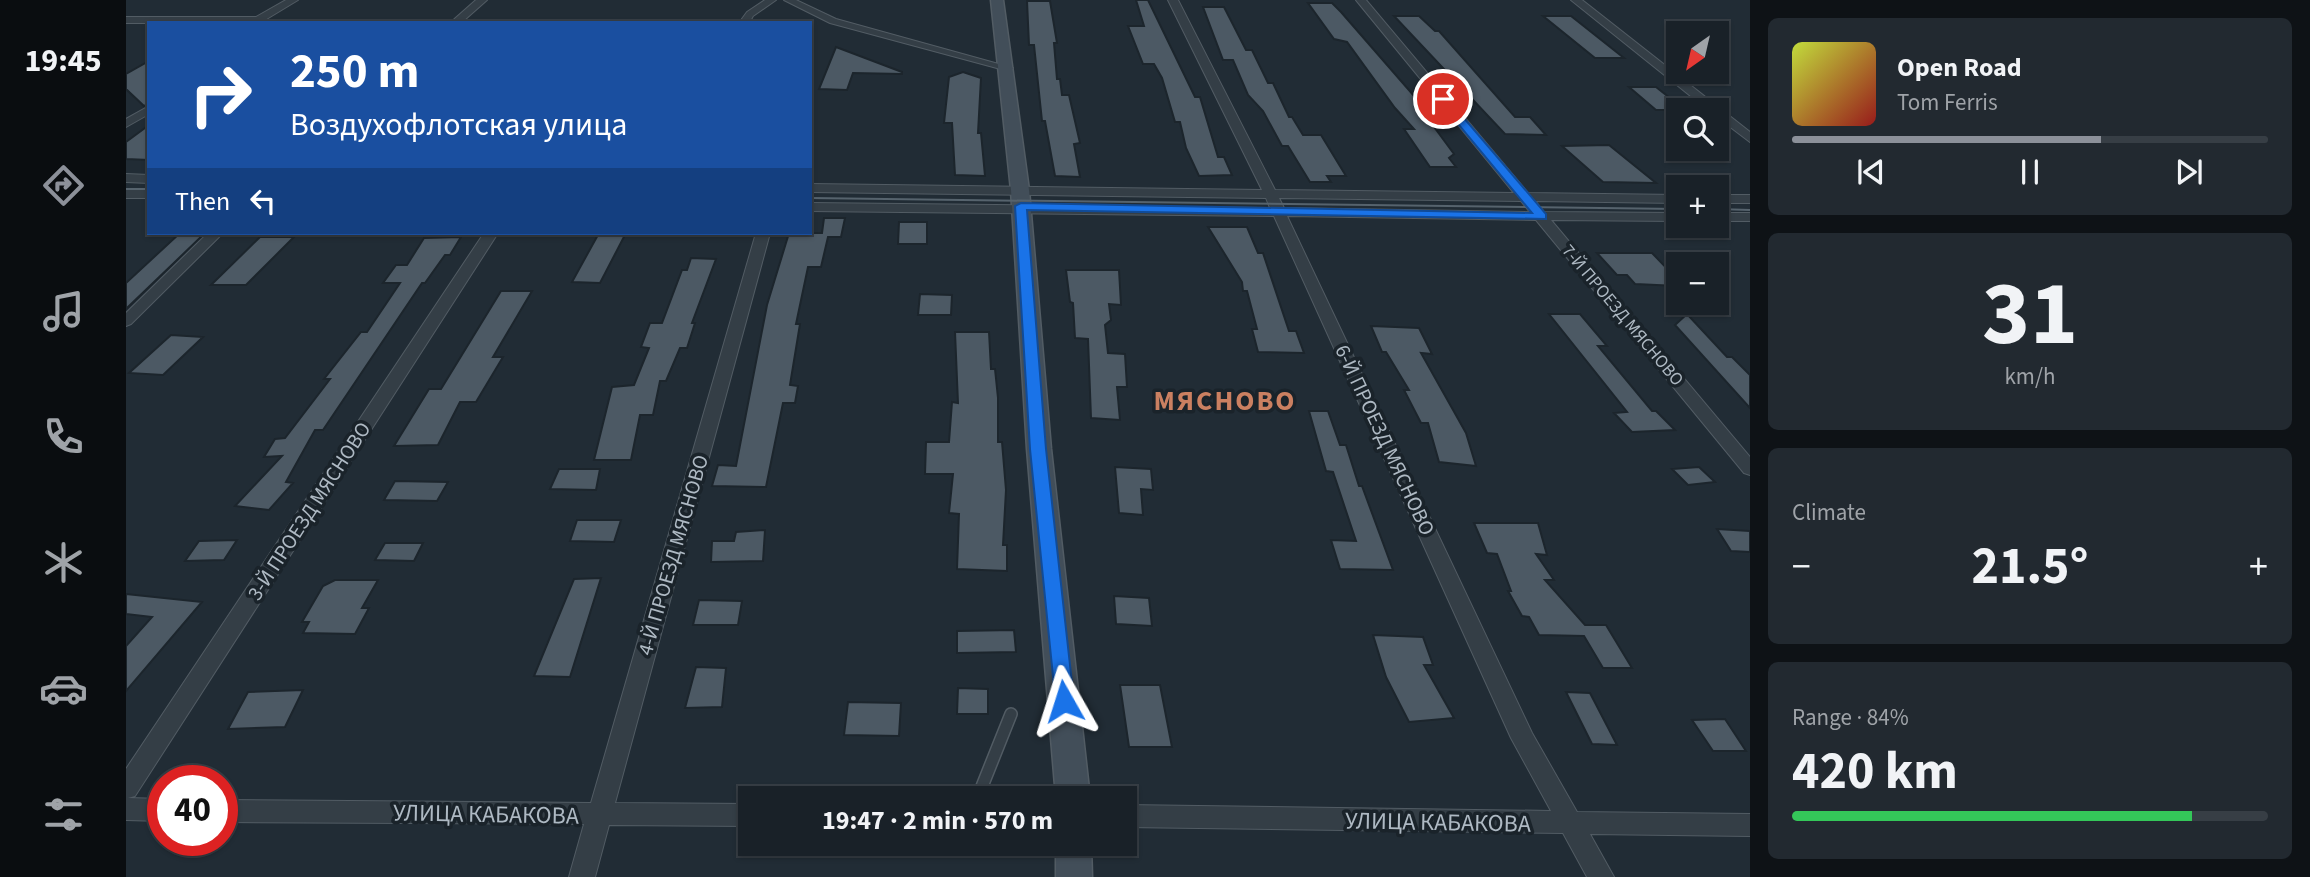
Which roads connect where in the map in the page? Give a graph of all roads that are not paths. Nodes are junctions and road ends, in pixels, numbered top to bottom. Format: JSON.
{"nodes":[{"id":1,"x":293,"y":0,"type":"edge"},
{"id":2,"x":482,"y":0,"type":"edge"},
{"id":3,"x":771,"y":0,"type":"edge"},
{"id":4,"x":789,"y":0,"type":"edge"},
{"id":5,"x":997,"y":0,"type":"edge"},
{"id":6,"x":1173,"y":0,"type":"edge"},
{"id":7,"x":1361,"y":0,"type":"edge"},
{"id":8,"x":1576,"y":0,"type":"edge"},
{"id":9,"x":126,"y":20,"type":"edge"},
{"id":10,"x":256,"y":21,"type":"edge"},
{"id":11,"x":457,"y":21,"type":"edge"},
{"id":12,"x":745,"y":21,"type":"edge"},
{"id":13,"x":1008,"y":68,"type":"junction"},
{"id":14,"x":1700,"y":98,"type":"edge"},
{"id":15,"x":147,"y":110,"type":"edge"},
{"id":16,"x":1729,"y":121,"type":"edge"},
{"id":17,"x":126,"y":124,"type":"edge"},
{"id":18,"x":1750,"y":138,"type":"edge"},
{"id":19,"x":126,"y":178,"type":"edge"},
{"id":20,"x":147,"y":179,"type":"edge"},
{"id":21,"x":812,"y":188,"type":"edge"},
{"id":22,"x":1270,"y":193,"type":"junction"},
{"id":23,"x":126,"y":194,"type":"edge"},
{"id":24,"x":147,"y":194,"type":"edge"},
{"id":25,"x":1020,"y":198,"type":"junction"},
{"id":26,"x":1525,"y":198,"type":"junction"},
{"id":27,"x":1666,"y":199,"type":"edge"},
{"id":28,"x":1729,"y":199,"type":"edge"},
{"id":29,"x":1750,"y":199,"type":"edge"},
{"id":30,"x":812,"y":207,"type":"edge"},
{"id":31,"x":1279,"y":213,"type":"junction"},
{"id":32,"x":1542,"y":217,"type":"junction"},
{"id":33,"x":1666,"y":217,"type":"edge"},
{"id":34,"x":1729,"y":217,"type":"edge"},
{"id":35,"x":1750,"y":217,"type":"edge"},
{"id":36,"x":214,"y":235,"type":"edge"},
{"id":37,"x":490,"y":235,"type":"edge"},
{"id":38,"x":762,"y":235,"type":"edge"},
{"id":39,"x":126,"y":321,"type":"edge"},
{"id":40,"x":1750,"y":469,"type":"edge"},
{"id":41,"x":1011,"y":714,"type":"dead end"},
{"id":42,"x":982,"y":786,"type":"edge"},
{"id":43,"x":1072,"y":786,"type":"edge"},
{"id":44,"x":126,"y":789,"type":"edge"},
{"id":45,"x":126,"y":809,"type":"edge"},
{"id":46,"x":147,"y":810,"type":"edge"},
{"id":47,"x":238,"y":811,"type":"edge"},
{"id":48,"x":599,"y":815,"type":"junction"},
{"id":49,"x":738,"y":815,"type":"edge"},
{"id":50,"x":1137,"y":816,"type":"edge"},
{"id":51,"x":1573,"y":824,"type":"junction"},
{"id":52,"x":1750,"y":825,"type":"edge"},
{"id":53,"x":1074,"y":856,"type":"edge"},
{"id":54,"x":582,"y":877,"type":"edge"},
{"id":55,"x":1074,"y":877,"type":"edge"},
{"id":56,"x":1601,"y":877,"type":"edge"}],
"edges":[{"from":1,"to":10,"type":"street"},
{"from":2,"to":11,"type":"street"},
{"from":3,"to":12,"type":"street"},
{"from":4,"to":13,"type":"street"},
{"from":5,"to":13,"type":"street"},
{"from":6,"to":22,"type":"street","name":"6-Й ПРОЕЗД МЯСНОВО"},
{"from":7,"to":26,"type":"street","name":"7-Й ПРОЕЗД МЯСНОВО"},
{"from":8,"to":14,"type":"street"},
{"from":9,"to":10,"type":"street"},
{"from":13,"to":25,"type":"street"},
{"from":15,"to":17,"type":"street"},
{"from":16,"to":18,"type":"street"},
{"from":19,"to":20,"type":"street"},
{"from":21,"to":25,"type":"street"},
{"from":22,"to":25,"type":"street"},
{"from":22,"to":26,"type":"street"},
{"from":22,"to":31,"type":"street","name":"6-Й ПРОЕЗД МЯСНОВО"},
{"from":23,"to":24,"type":"street"},
{"from":25,"to":30,"type":"street"},
{"from":25,"to":31,"type":"street"},
{"from":25,"to":43,"type":"street"},
{"from":26,"to":27,"type":"street"},
{"from":26,"to":32,"type":"street","name":"7-Й ПРОЕЗД МЯСНОВО"},
{"from":28,"to":29,"type":"street"},
{"from":31,"to":32,"type":"street"},
{"from":31,"to":51,"type":"street","name":"6-Й ПРОЕЗД МЯСНОВО"},
{"from":32,"to":33,"type":"street"},
{"from":32,"to":40,"type":"street","name":"7-Й ПРОЕЗД МЯСНОВО"},
{"from":34,"to":35,"type":"street"},
{"from":36,"to":39,"type":"street"},
{"from":37,"to":44,"type":"street","name":"3-Й ПРОЕЗД МЯСНОВО"},
{"from":38,"to":48,"type":"street","name":"4-Й ПРОЕЗД МЯСНОВО"},
{"from":41,"to":42,"type":"lane"},
{"from":45,"to":46,"type":"street"},
{"from":47,"to":48,"type":"street","name":"УЛИЦА КАБАКОВА"},
{"from":48,"to":49,"type":"street","name":"УЛИЦА КАБАКОВА"},
{"from":48,"to":54,"type":"street","name":"4-Й ПРОЕЗД МЯСНОВО"},
{"from":50,"to":51,"type":"street","name":"УЛИЦА КАБАКОВА"},
{"from":51,"to":52,"type":"street","name":"УЛИЦА КАБАКОВА"},
{"from":51,"to":56,"type":"street","name":"6-Й ПРОЕЗД МЯСНОВО"},
{"from":53,"to":55,"type":"street"}]}
